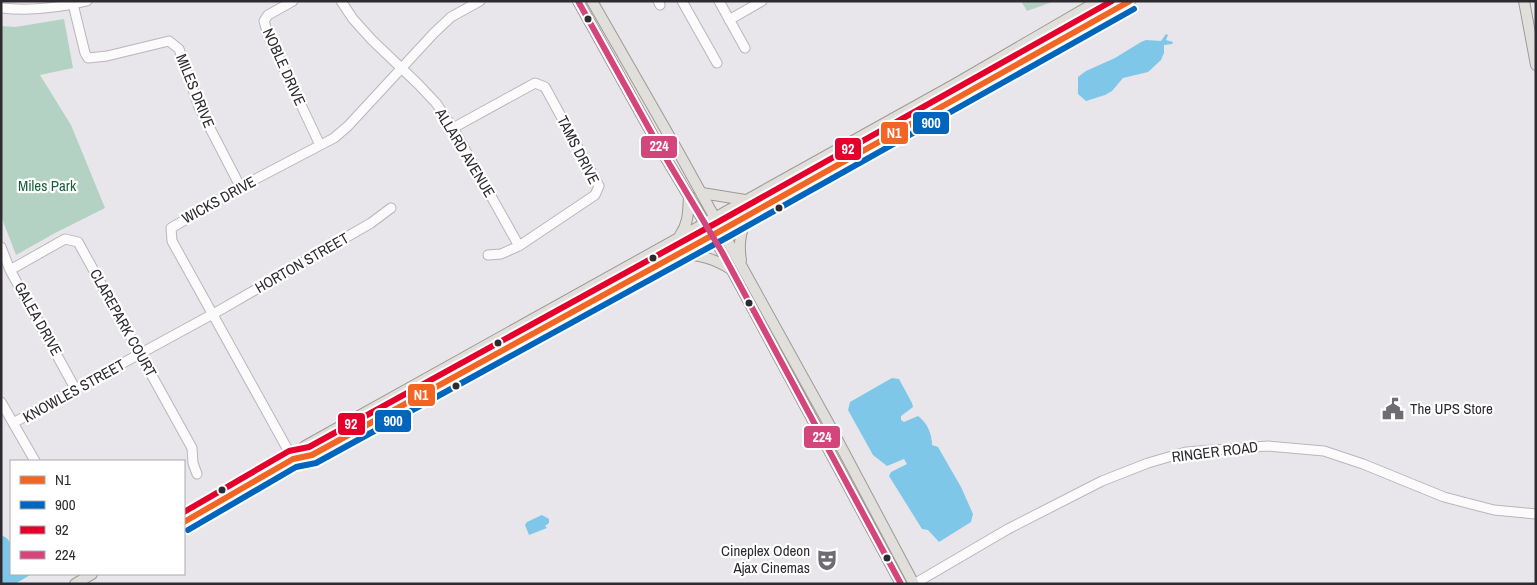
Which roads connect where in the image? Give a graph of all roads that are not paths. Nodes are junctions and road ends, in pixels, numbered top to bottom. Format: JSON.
{"nodes":[{"id":1,"x":87,"y":1,"type":"edge"},
{"id":2,"x":293,"y":1,"type":"edge"},
{"id":3,"x":341,"y":1,"type":"edge"},
{"id":4,"x":480,"y":1,"type":"edge"},
{"id":5,"x":578,"y":1,"type":"edge"},
{"id":6,"x":592,"y":1,"type":"edge"},
{"id":7,"x":682,"y":1,"type":"edge"},
{"id":8,"x":719,"y":1,"type":"edge"},
{"id":9,"x":762,"y":1,"type":"edge"},
{"id":10,"x":1098,"y":1,"type":"edge"},
{"id":11,"x":1130,"y":1,"type":"edge"},
{"id":12,"x":1524,"y":1,"type":"edge"},
{"id":13,"x":74,"y":4,"type":"junction"},
{"id":14,"x":1,"y":8,"type":"edge"},
{"id":15,"x":729,"y":20,"type":"junction"},
{"id":16,"x":745,"y":48,"type":"dead end"},
{"id":17,"x":717,"y":63,"type":"dead end"},
{"id":18,"x":1536,"y":65,"type":"edge"},
{"id":19,"x":402,"y":68,"type":"junction"},
{"id":20,"x":453,"y":128,"type":"junction"},
{"id":21,"x":320,"y":145,"type":"junction"},
{"id":22,"x":242,"y":188,"type":"junction"},
{"id":23,"x":702,"y":193,"type":"junction"},
{"id":24,"x":689,"y":196,"type":"junction"},
{"id":25,"x":744,"y":200,"type":"junction"},
{"id":26,"x":391,"y":208,"type":"dead end"},
{"id":27,"x":748,"y":215,"type":"junction"},
{"id":28,"x":715,"y":216,"type":"junction"},
{"id":29,"x":705,"y":222,"type":"junction"},
{"id":30,"x":722,"y":230,"type":"junction"},
{"id":31,"x":712,"y":235,"type":"junction"},
{"id":32,"x":678,"y":237,"type":"junction"},
{"id":33,"x":519,"y":246,"type":"junction"},
{"id":34,"x":1,"y":247,"type":"edge"},
{"id":35,"x":679,"y":252,"type":"junction"},
{"id":36,"x":488,"y":255,"type":"dead end"},
{"id":37,"x":742,"y":266,"type":"junction"},
{"id":38,"x":10,"y":270,"type":"junction"},
{"id":39,"x":732,"y":270,"type":"junction"},
{"id":40,"x":213,"y":314,"type":"junction"},
{"id":41,"x":141,"y":354,"type":"junction"},
{"id":42,"x":76,"y":390,"type":"junction"},
{"id":43,"x":1,"y":402,"type":"edge"},
{"id":44,"x":13,"y":423,"type":"junction"},
{"id":45,"x":293,"y":459,"type":"junction"},
{"id":46,"x":34,"y":460,"type":"edge"},
{"id":47,"x":197,"y":474,"type":"dead end"},
{"id":48,"x":1536,"y":514,"type":"edge"},
{"id":49,"x":185,"y":521,"type":"edge"},
{"id":50,"x":90,"y":575,"type":"edge"},
{"id":51,"x":75,"y":584,"type":"edge"},
{"id":52,"x":901,"y":584,"type":"edge"},
{"id":53,"x":914,"y":584,"type":"edge"}],
"edges":[{"from":1,"to":13,"type":"street"},
{"from":2,"to":21,"type":"street","name":"NOBLE DRIVE"},
{"from":3,"to":19,"type":"street","name":"ALLARD AVENUE"},
{"from":4,"to":19,"type":"street","name":"WICKS DRIVE"},
{"from":5,"to":24,"type":"main road"},
{"from":6,"to":23,"type":"main road"},
{"from":7,"to":17,"type":"street"},
{"from":8,"to":15,"type":"street"},
{"from":9,"to":15,"type":"street"},
{"from":10,"to":25,"type":"main road"},
{"from":11,"to":27,"type":"main road"},
{"from":12,"to":18,"type":"main road"},
{"from":13,"to":14,"type":"street"},
{"from":13,"to":22,"type":"street","name":"MILES DRIVE"},
{"from":15,"to":16,"type":"street"},
{"from":19,"to":20,"type":"street","name":"ALLARD AVENUE"},
{"from":19,"to":21,"type":"street","name":"WICKS DRIVE"},
{"from":20,"to":33,"type":"street","name":"ALLARD AVENUE"},
{"from":20,"to":33,"type":"street","name":"TAMS DRIVE"},
{"from":21,"to":22,"type":"street","name":"WICKS DRIVE"},
{"from":22,"to":40,"type":"street","name":"WICKS DRIVE"},
{"from":23,"to":25,"type":"main road"},
{"from":23,"to":28,"type":"main road"},
{"from":24,"to":29,"type":"main road"},
{"from":24,"to":32,"type":"main road"},
{"from":25,"to":28,"type":"main road"},
{"from":26,"to":40,"type":"street","name":"HORTON STREET"},
{"from":27,"to":30,"type":"main road"},
{"from":27,"to":37,"type":"main road"},
{"from":28,"to":29,"type":"main road"},
{"from":28,"to":30,"type":"main road"},
{"from":29,"to":31,"type":"main road"},
{"from":29,"to":32,"type":"main road"},
{"from":30,"to":31,"type":"main road"},
{"from":30,"to":37,"type":"main road"},
{"from":31,"to":35,"type":"main road"},
{"from":31,"to":39,"type":"main road"},
{"from":32,"to":45,"type":"main road"},
{"from":33,"to":36,"type":"street","name":"TAMS DRIVE"},
{"from":34,"to":38,"type":"street","name":"GALEA DRIVE"},
{"from":35,"to":39,"type":"main road"},
{"from":35,"to":45,"type":"main road"},
{"from":37,"to":53,"type":"main road"},
{"from":38,"to":41,"type":"street","name":"CLAREPARK COURT"},
{"from":38,"to":42,"type":"street","name":"GALEA DRIVE"},
{"from":39,"to":52,"type":"main road"},
{"from":40,"to":41,"type":"street","name":"KNOWLES STREET"},
{"from":40,"to":45,"type":"street","name":"WICKS DRIVE"},
{"from":41,"to":42,"type":"street","name":"KNOWLES STREET"},
{"from":41,"to":47,"type":"street","name":"CLAREPARK COURT"},
{"from":42,"to":44,"type":"street","name":"KNOWLES STREET"},
{"from":43,"to":44,"type":"street"},
{"from":44,"to":46,"type":"street"},
{"from":45,"to":49,"type":"main road"},
{"from":48,"to":53,"type":"street","name":"RINGER ROAD"},
{"from":50,"to":51,"type":"main road"}]}
